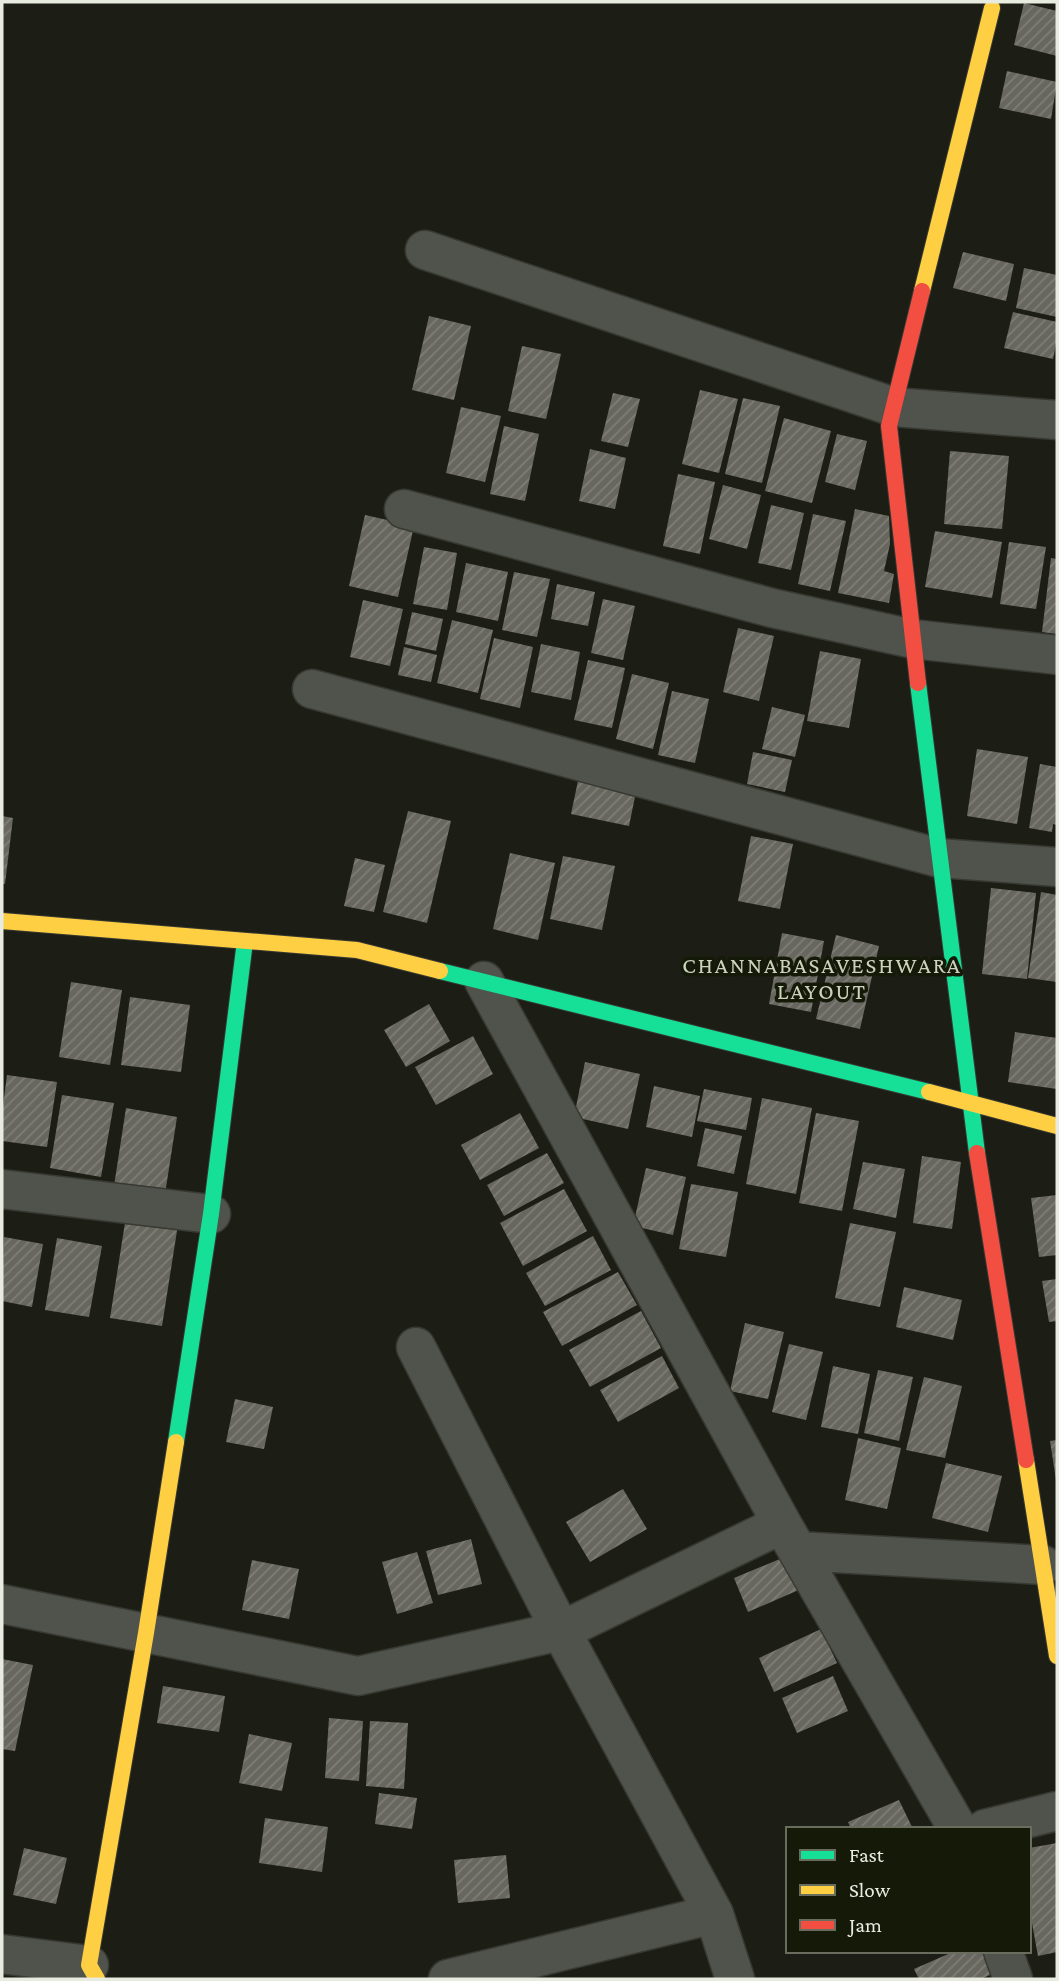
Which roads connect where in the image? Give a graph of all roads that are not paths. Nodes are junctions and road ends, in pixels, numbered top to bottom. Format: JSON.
{"nodes":[{"id":1,"x":992,"y":8,"type":"dead end"},
{"id":2,"x":425,"y":250,"type":"dead end"},
{"id":3,"x":894,"y":407,"type":"junction"},
{"id":4,"x":1057,"y":420,"type":"edge"},
{"id":5,"x":404,"y":509,"type":"dead end"},
{"id":6,"x":913,"y":639,"type":"junction"},
{"id":7,"x":1057,"y":655,"type":"edge"},
{"id":8,"x":312,"y":689,"type":"dead end"},
{"id":9,"x":939,"y":858,"type":"junction"},
{"id":10,"x":1057,"y":867,"type":"edge"},
{"id":11,"x":2,"y":921,"type":"edge"},
{"id":12,"x":245,"y":941,"type":"junction"},
{"id":13,"x":484,"y":981,"type":"junction"},
{"id":14,"x":969,"y":1102,"type":"junction"},
{"id":15,"x":1057,"y":1126,"type":"edge"},
{"id":16,"x":2,"y":1189,"type":"edge"},
{"id":17,"x":211,"y":1214,"type":"junction"},
{"id":18,"x":416,"y":1347,"type":"dead end"},
{"id":19,"x":790,"y":1537,"type":"junction"},
{"id":20,"x":1043,"y":1565,"type":"junction"},
{"id":21,"x":2,"y":1604,"type":"edge"},
{"id":22,"x":561,"y":1631,"type":"junction"},
{"id":23,"x":146,"y":1633,"type":"junction"},
{"id":24,"x":1057,"y":1656,"type":"edge"},
{"id":25,"x":1057,"y":1811,"type":"edge"},
{"id":26,"x":957,"y":1827,"type":"edge"},
{"id":27,"x":993,"y":1827,"type":"edge"},
{"id":28,"x":714,"y":1914,"type":"junction"},
{"id":29,"x":1004,"y":1953,"type":"edge"},
{"id":30,"x":2,"y":1954,"type":"edge"},
{"id":31,"x":93,"y":1972,"type":"edge"},
{"id":32,"x":447,"y":1979,"type":"edge"},
{"id":33,"x":736,"y":1979,"type":"edge"},
{"id":34,"x":1013,"y":1979,"type":"edge"}],
"edges":[{"from":1,"to":3,"type":"street"},
{"from":2,"to":3,"type":"street"},
{"from":3,"to":4,"type":"street"},
{"from":3,"to":6,"type":"street"},
{"from":5,"to":6,"type":"street"},
{"from":6,"to":7,"type":"street"},
{"from":6,"to":9,"type":"street"},
{"from":8,"to":9,"type":"street"},
{"from":9,"to":10,"type":"street"},
{"from":9,"to":14,"type":"street"},
{"from":11,"to":12,"type":"street"},
{"from":12,"to":13,"type":"street"},
{"from":12,"to":17,"type":"street"},
{"from":13,"to":14,"type":"street"},
{"from":13,"to":19,"type":"street"},
{"from":14,"to":15,"type":"street"},
{"from":14,"to":20,"type":"street"},
{"from":16,"to":17,"type":"street"},
{"from":17,"to":23,"type":"street"},
{"from":18,"to":22,"type":"street"},
{"from":19,"to":20,"type":"street"},
{"from":19,"to":22,"type":"street"},
{"from":19,"to":26,"type":"street"},
{"from":20,"to":24,"type":"street"},
{"from":21,"to":23,"type":"street"},
{"from":22,"to":23,"type":"street"},
{"from":22,"to":28,"type":"street"},
{"from":23,"to":31,"type":"street"},
{"from":25,"to":27,"type":"street"},
{"from":28,"to":32,"type":"street"},
{"from":28,"to":33,"type":"street"},
{"from":29,"to":34,"type":"street"},
{"from":30,"to":31,"type":"street"}]}
